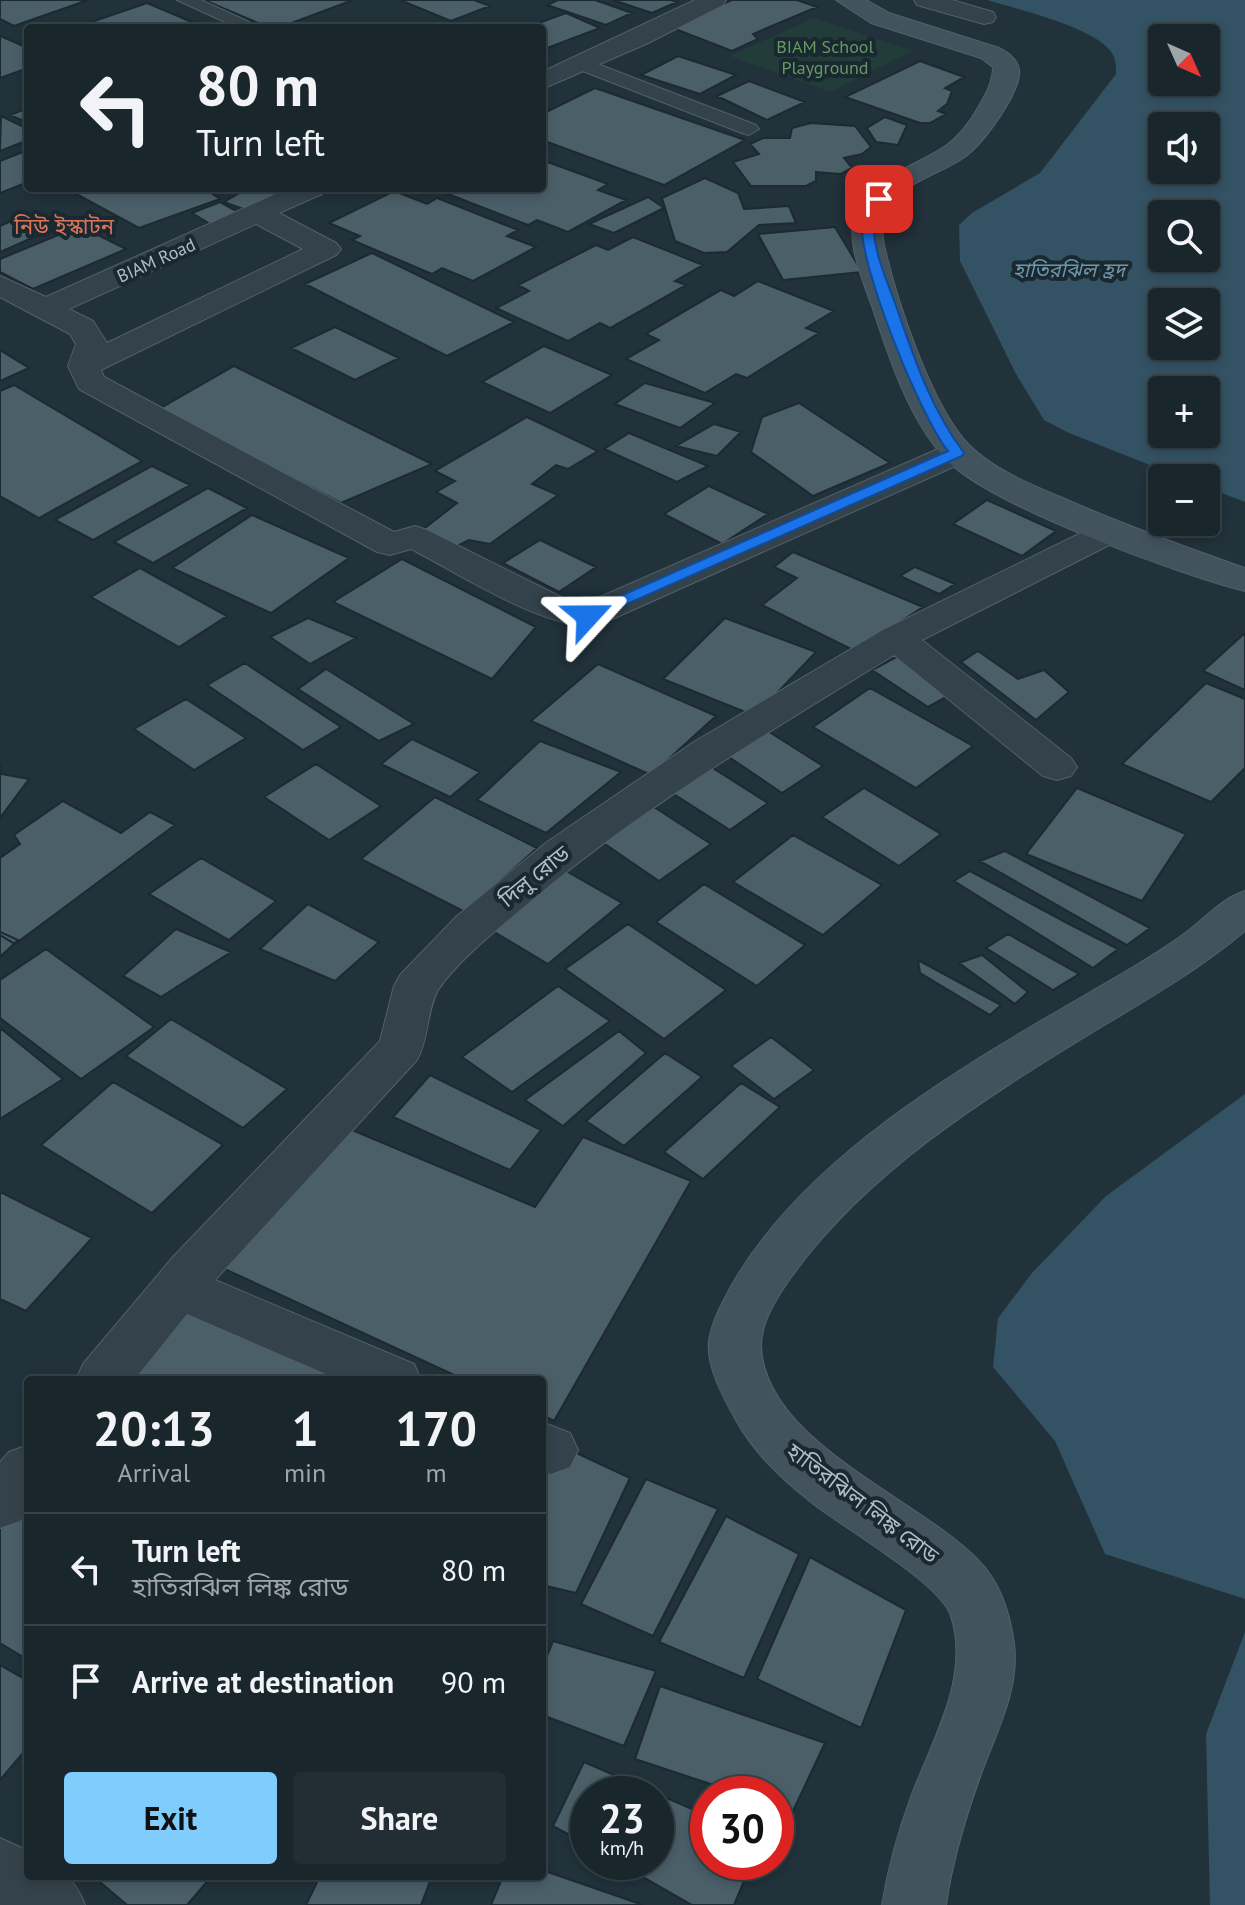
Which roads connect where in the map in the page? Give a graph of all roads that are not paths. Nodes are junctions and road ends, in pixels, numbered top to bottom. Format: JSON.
{"nodes":[{"id":1,"x":186,"y":0,"type":"edge"},
{"id":2,"x":714,"y":0,"type":"edge"},
{"id":3,"x":848,"y":0,"type":"edge"},
{"id":4,"x":926,"y":0,"type":"edge"},
{"id":5,"x":984,"y":17,"type":"dead end"},
{"id":6,"x":240,"y":22,"type":"dead end"},
{"id":7,"x":582,"y":64,"type":"junction"},
{"id":8,"x":546,"y":79,"type":"edge"},
{"id":9,"x":749,"y":129,"type":"dead end"},
{"id":10,"x":304,"y":192,"type":"edge"},
{"id":11,"x":259,"y":214,"type":"junction"},
{"id":12,"x":0,"y":285,"type":"edge"},
{"id":13,"x":47,"y":308,"type":"junction"},
{"id":14,"x":84,"y":366,"type":"junction"},
{"id":15,"x":957,"y":453,"type":"junction"},
{"id":16,"x":1109,"y":532,"type":"junction"},
{"id":17,"x":1245,"y":580,"type":"edge"},
{"id":18,"x":896,"y":638,"type":"junction"},
{"id":19,"x":1057,"y":767,"type":"dead end"},
{"id":20,"x":1245,"y":906,"type":"edge"},
{"id":21,"x":178,"y":1287,"type":"junction"},
{"id":22,"x":105,"y":1376,"type":"edge"},
{"id":23,"x":386,"y":1376,"type":"edge"},
{"id":24,"x":24,"y":1474,"type":"edge"},
{"id":25,"x":0,"y":1503,"type":"edge"},
{"id":26,"x":0,"y":1870,"type":"edge"},
{"id":27,"x":53,"y":1905,"type":"edge"},
{"id":28,"x":914,"y":1905,"type":"edge"}],
"edges":[{"from":1,"to":6,"type":"lane"},
{"from":2,"to":7,"type":"street"},
{"from":3,"to":15,"type":"street"},
{"from":4,"to":5,"type":"street"},
{"from":7,"to":8,"type":"street"},
{"from":7,"to":9,"type":"lane"},
{"from":10,"to":11,"type":"street","name":"BIAM Road"},
{"from":11,"to":13,"type":"street","name":"BIAM Road"},
{"from":11,"to":14,"type":"street"},
{"from":12,"to":13,"type":"street"},
{"from":13,"to":14,"type":"street"},
{"from":14,"to":15,"type":"street"},
{"from":15,"to":16,"type":"street"},
{"from":16,"to":17,"type":"street"},
{"from":16,"to":18,"type":"street","name":"দিলু রোড"},
{"from":18,"to":19,"type":"street"},
{"from":18,"to":21,"type":"street","name":"দিলু রোড"},
{"from":20,"to":28,"type":"street","name":"হাতিরঝিল লিঙ্ক রোড"},
{"from":21,"to":22,"type":"street","name":"দিলু রোড"},
{"from":21,"to":23,"type":"street"},
{"from":24,"to":25,"type":"street"},
{"from":26,"to":27,"type":"street"}]}
